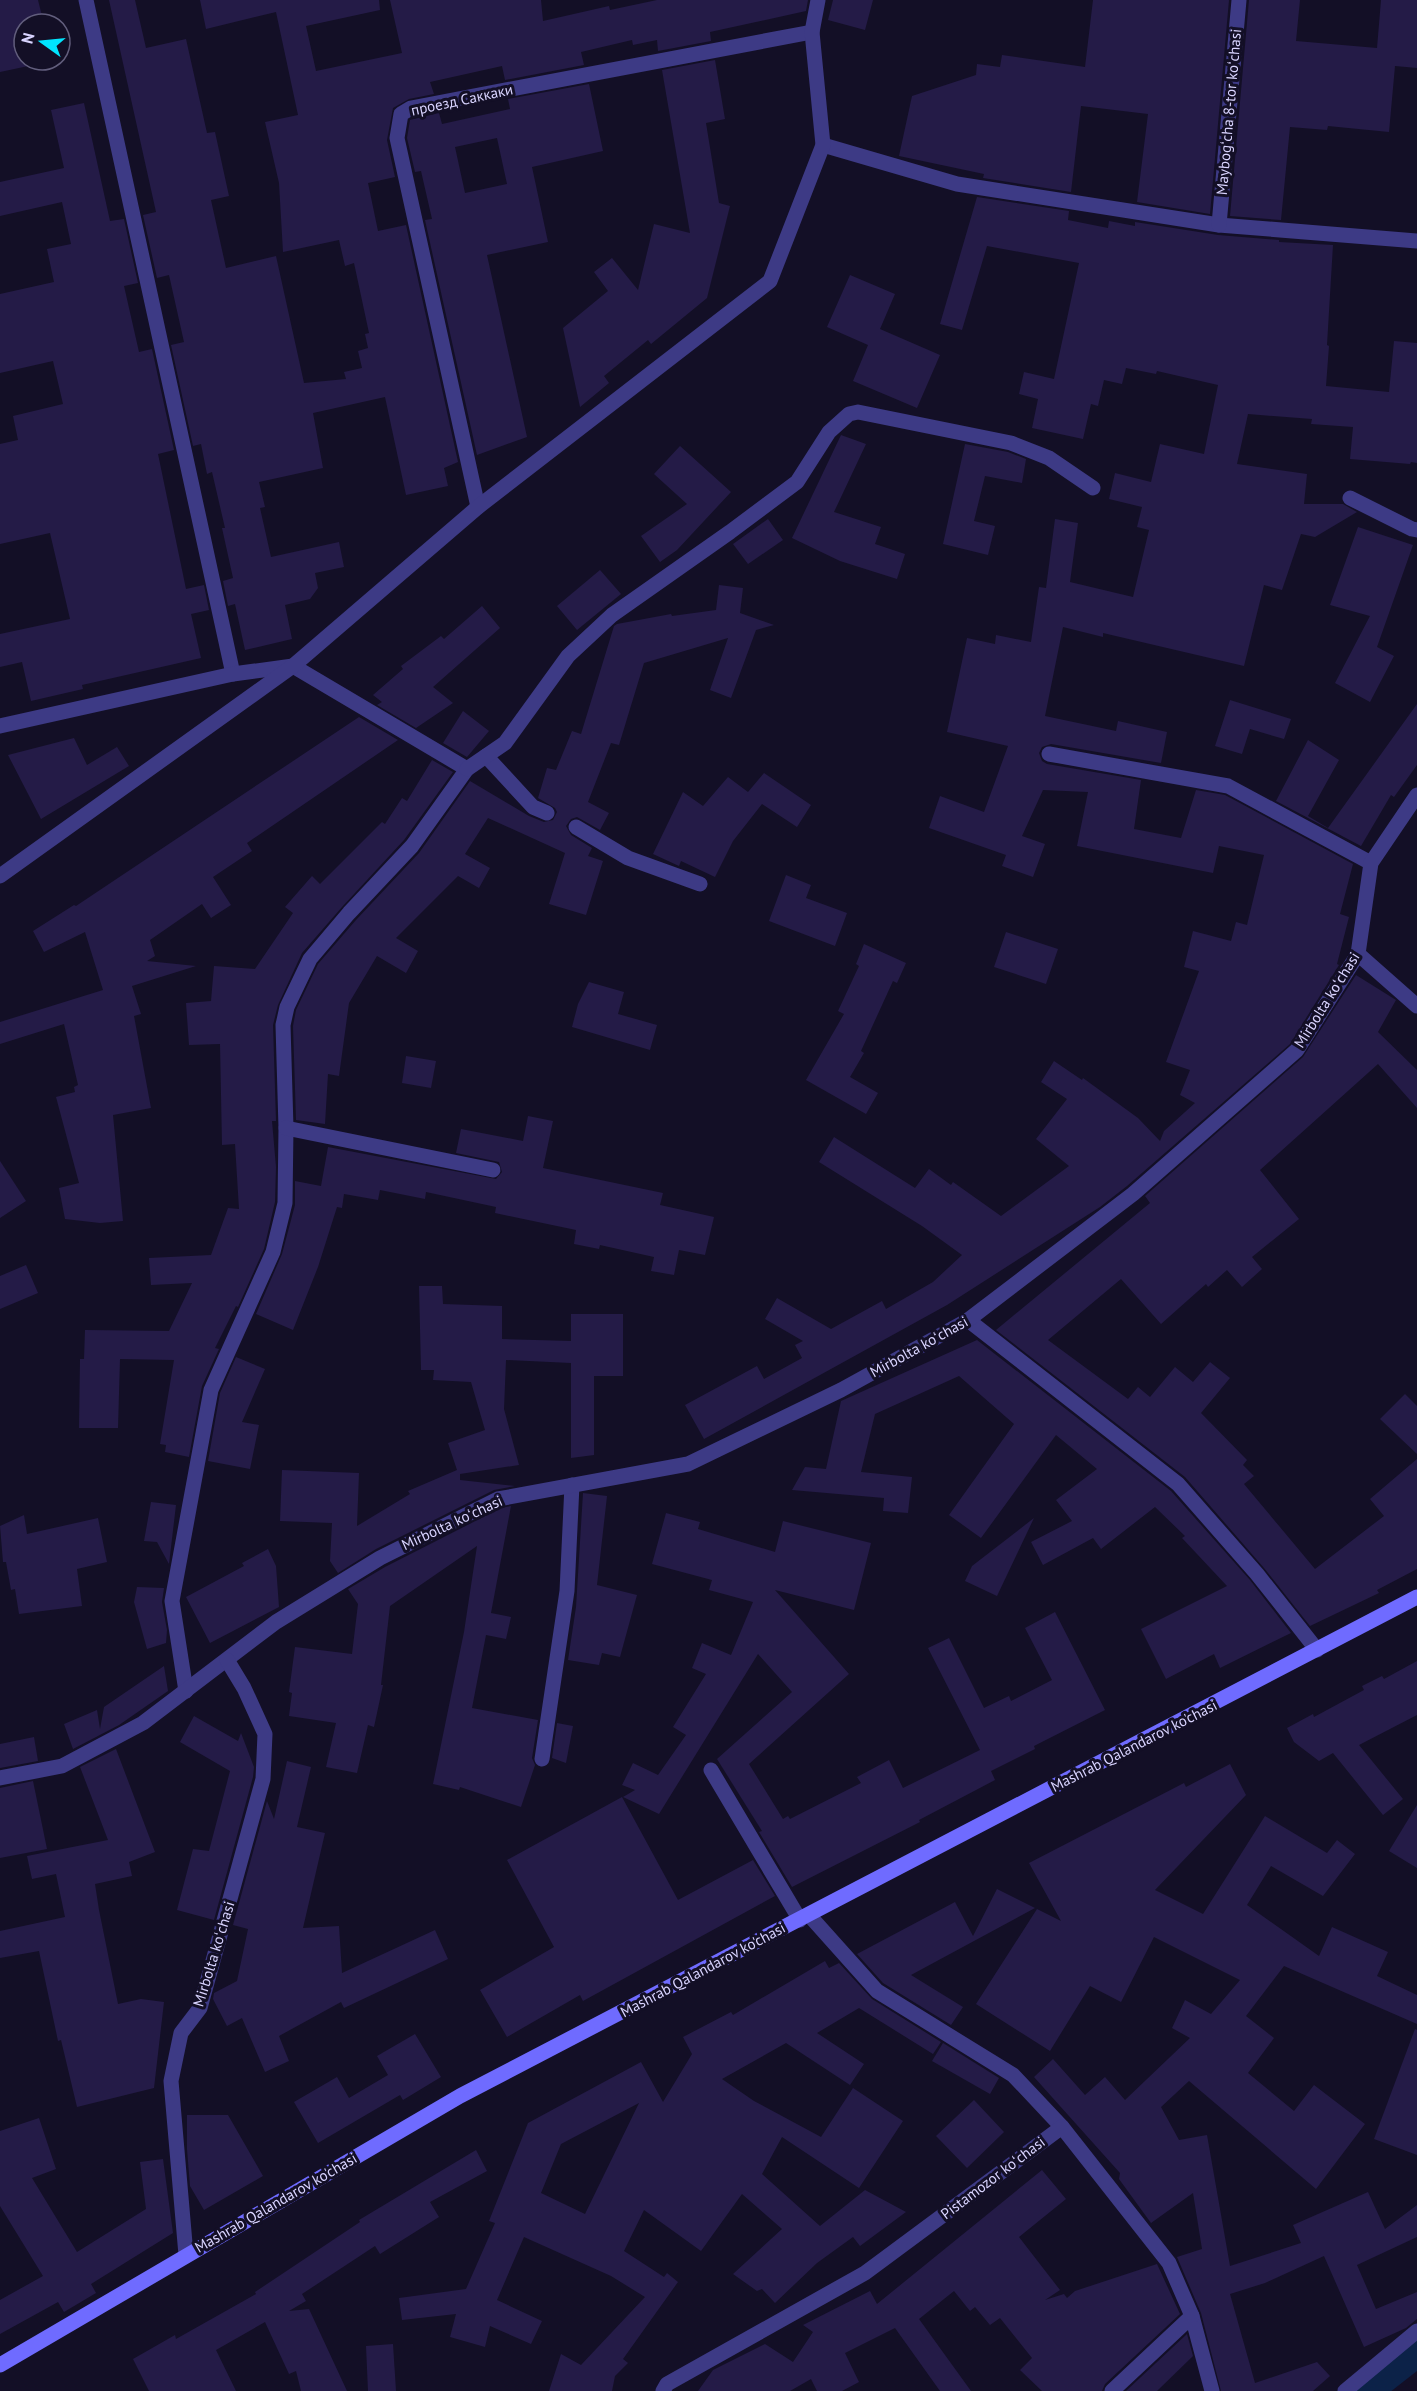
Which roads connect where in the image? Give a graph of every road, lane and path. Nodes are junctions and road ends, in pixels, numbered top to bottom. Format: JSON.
{"nodes":[{"id":1,"x":86,"y":0,"type":"edge"},
{"id":2,"x":818,"y":0,"type":"edge"},
{"id":3,"x":1239,"y":0,"type":"edge"},
{"id":4,"x":812,"y":32,"type":"junction"},
{"id":5,"x":823,"y":145,"type":"junction"},
{"id":6,"x":1219,"y":225,"type":"junction"},
{"id":7,"x":1417,"y":241,"type":"edge"},
{"id":8,"x":1093,"y":489,"type":"dead end"},
{"id":9,"x":1350,"y":498,"type":"dead end"},
{"id":10,"x":478,"y":507,"type":"junction"},
{"id":11,"x":1417,"y":530,"type":"edge"},
{"id":12,"x":293,"y":666,"type":"junction"},
{"id":13,"x":233,"y":674,"type":"junction"},
{"id":14,"x":0,"y":726,"type":"edge"},
{"id":15,"x":1049,"y":754,"type":"dead end"},
{"id":16,"x":486,"y":756,"type":"junction"},
{"id":17,"x":467,"y":769,"type":"junction"},
{"id":18,"x":1417,"y":795,"type":"edge"},
{"id":19,"x":547,"y":813,"type":"dead end"},
{"id":20,"x":576,"y":827,"type":"dead end"},
{"id":21,"x":1371,"y":863,"type":"junction"},
{"id":22,"x":0,"y":876,"type":"edge"},
{"id":23,"x":700,"y":884,"type":"dead end"},
{"id":24,"x":1358,"y":954,"type":"junction"},
{"id":25,"x":1417,"y":1006,"type":"edge"},
{"id":26,"x":286,"y":1128,"type":"junction"},
{"id":27,"x":493,"y":1170,"type":"dead end"},
{"id":28,"x":968,"y":1320,"type":"junction"},
{"id":29,"x":572,"y":1485,"type":"junction"},
{"id":30,"x":1417,"y":1597,"type":"edge"},
{"id":31,"x":1317,"y":1650,"type":"junction"},
{"id":32,"x":226,"y":1660,"type":"junction"},
{"id":33,"x":186,"y":1691,"type":"junction"},
{"id":34,"x":542,"y":1759,"type":"dead end"},
{"id":35,"x":711,"y":1770,"type":"dead end"},
{"id":36,"x":0,"y":1778,"type":"edge"},
{"id":37,"x":804,"y":1917,"type":"junction"},
{"id":38,"x":1062,"y":2127,"type":"junction"},
{"id":39,"x":186,"y":2255,"type":"junction"},
{"id":40,"x":1192,"y":2316,"type":"junction"},
{"id":41,"x":1417,"y":2331,"type":"edge"},
{"id":42,"x":0,"y":2365,"type":"edge"},
{"id":43,"x":663,"y":2391,"type":"edge"},
{"id":44,"x":1112,"y":2391,"type":"edge"},
{"id":45,"x":1212,"y":2391,"type":"edge"},
{"id":46,"x":1345,"y":2391,"type":"edge"}],
"edges":[{"from":1,"to":13,"type":"street"},
{"from":2,"to":4,"type":"street"},
{"from":3,"to":6,"type":"street","name":"Maybogʻcha 8-tor koʻchasi"},
{"from":4,"to":5,"type":"street"},
{"from":4,"to":10,"type":"street","name":"проезд Саккаки"},
{"from":5,"to":6,"type":"street"},
{"from":5,"to":10,"type":"street"},
{"from":6,"to":7,"type":"street"},
{"from":8,"to":16,"type":"street"},
{"from":9,"to":11,"type":"street"},
{"from":10,"to":12,"type":"street"},
{"from":12,"to":13,"type":"street"},
{"from":12,"to":17,"type":"street"},
{"from":12,"to":22,"type":"street"},
{"from":13,"to":14,"type":"street"},
{"from":15,"to":21,"type":"street"},
{"from":16,"to":17,"type":"street"},
{"from":16,"to":19,"type":"street"},
{"from":17,"to":26,"type":"street"},
{"from":18,"to":21,"type":"street","name":"Mirbolta koʻchasi"},
{"from":20,"to":23,"type":"street"},
{"from":21,"to":24,"type":"street","name":"Mirbolta koʻchasi"},
{"from":24,"to":25,"type":"street"},
{"from":24,"to":28,"type":"street","name":"Mirbolta koʻchasi"},
{"from":26,"to":27,"type":"street"},
{"from":26,"to":33,"type":"street"},
{"from":28,"to":29,"type":"street","name":"Mirbolta koʻchasi"},
{"from":28,"to":31,"type":"street"},
{"from":29,"to":32,"type":"street","name":"Mirbolta koʻchasi"},
{"from":29,"to":34,"type":"street"},
{"from":30,"to":31,"type":"main road","name":"Mashrab Qalandarov ko'chasi"},
{"from":31,"to":37,"type":"main road","name":"Mashrab Qalandarov ko'chasi"},
{"from":32,"to":33,"type":"street","name":"Mirbolta koʻchasi"},
{"from":32,"to":39,"type":"street","name":"Mirbolta koʻchasi"},
{"from":33,"to":36,"type":"street","name":"Mirbolta koʻchasi"},
{"from":35,"to":37,"type":"street"},
{"from":37,"to":38,"type":"street"},
{"from":37,"to":39,"type":"main road","name":"Mashrab Qalandarov ko'chasi"},
{"from":38,"to":40,"type":"street"},
{"from":38,"to":43,"type":"street","name":"Pistamozor koʻchasi"},
{"from":39,"to":42,"type":"main road","name":"Mashrab Qalandarov ko'chasi"},
{"from":40,"to":44,"type":"street"},
{"from":40,"to":45,"type":"street"},
{"from":41,"to":46,"type":"street"}]}
